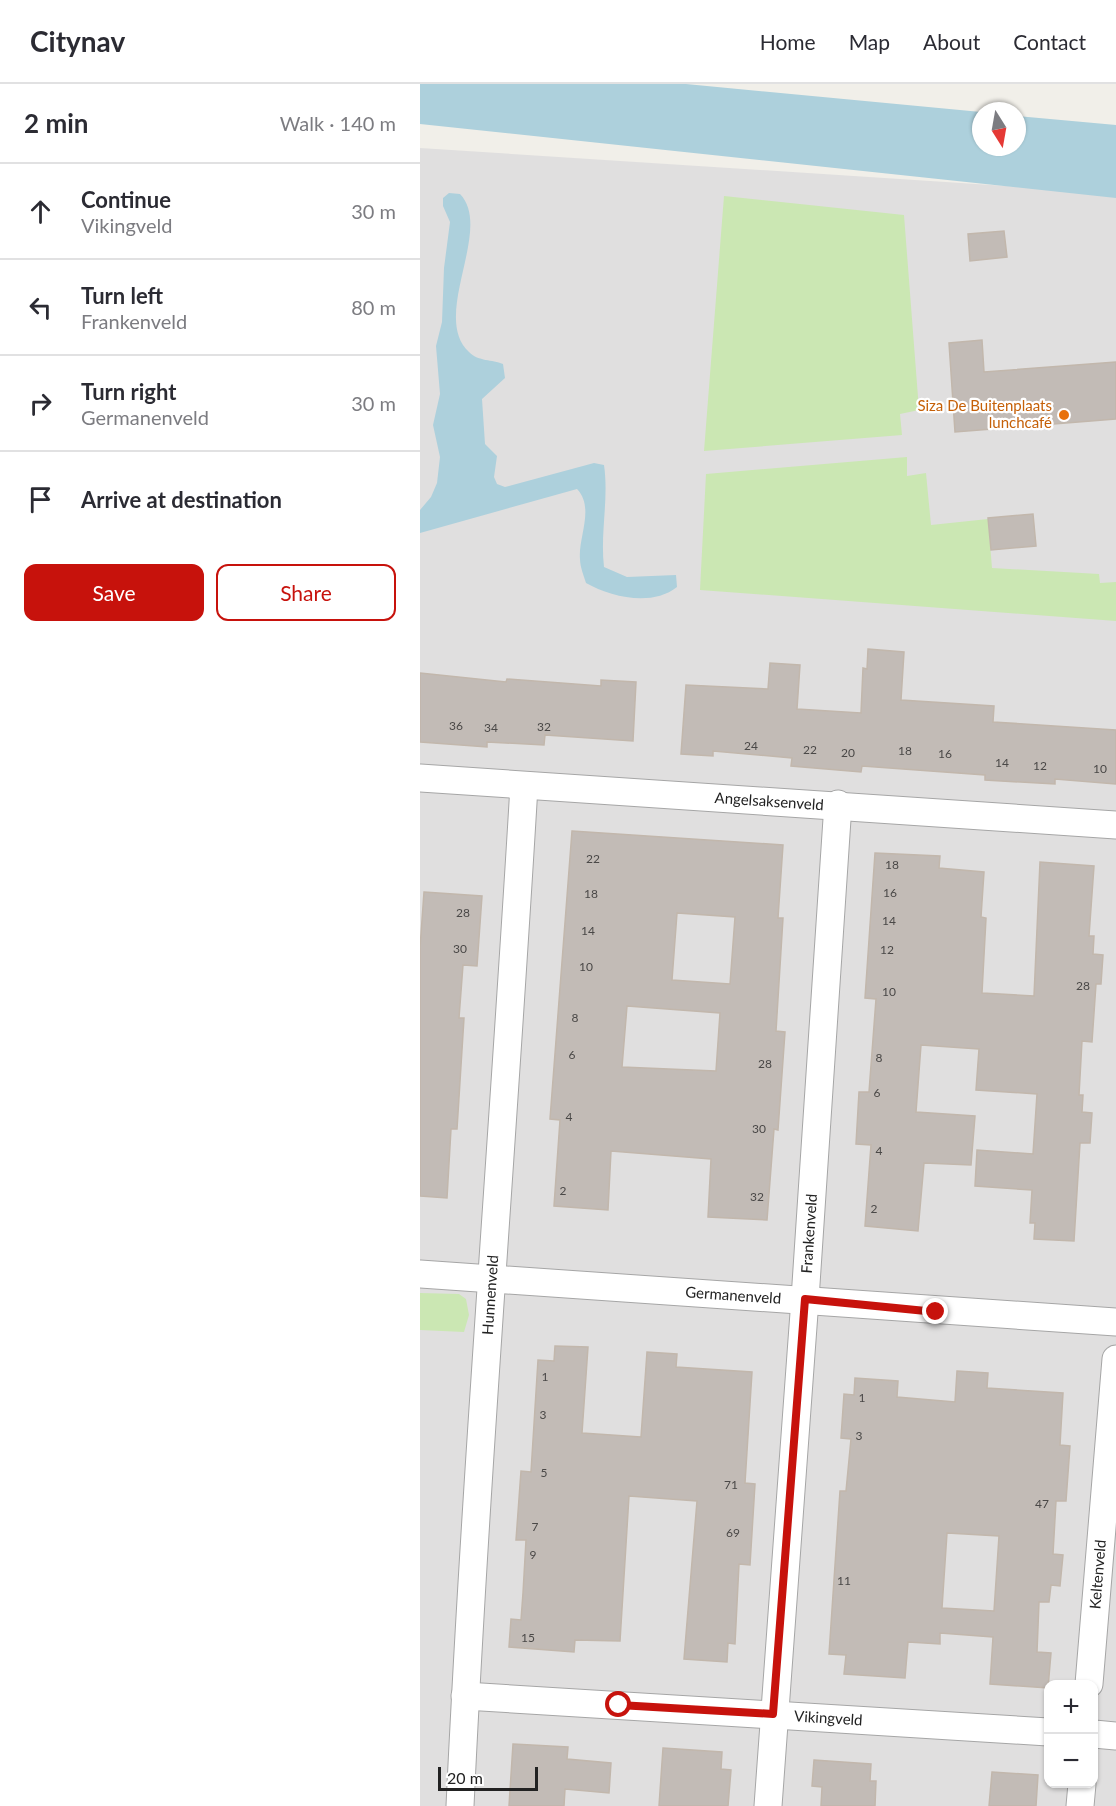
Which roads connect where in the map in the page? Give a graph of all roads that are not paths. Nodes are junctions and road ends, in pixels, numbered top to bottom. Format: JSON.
{"nodes":[{"id":1,"x":420,"y":778,"type":"edge"},
{"id":2,"x":524,"y":786,"type":"junction"},
{"id":3,"x":838,"y":804,"type":"junction"},
{"id":4,"x":1116,"y":825,"type":"edge"},
{"id":5,"x":420,"y":1274,"type":"edge"},
{"id":6,"x":491,"y":1278,"type":"junction"},
{"id":7,"x":805,"y":1299,"type":"junction"},
{"id":8,"x":1116,"y":1322,"type":"edge"},
{"id":9,"x":1116,"y":1359,"type":"edge"},
{"id":10,"x":1089,"y":1680,"type":"edge"},
{"id":11,"x":465,"y":1696,"type":"junction"},
{"id":12,"x":773,"y":1714,"type":"junction"},
{"id":13,"x":1044,"y":1731,"type":"edge"},
{"id":14,"x":1098,"y":1734,"type":"edge"},
{"id":15,"x":1116,"y":1736,"type":"edge"},
{"id":16,"x":1082,"y":1788,"type":"edge"},
{"id":17,"x":460,"y":1806,"type":"edge"},
{"id":18,"x":768,"y":1806,"type":"edge"},
{"id":19,"x":1080,"y":1806,"type":"edge"}],
"edges":[{"from":1,"to":2,"type":"street","name":"Angelsaksenveld"},
{"from":2,"to":3,"type":"street","name":"Angelsaksenveld"},
{"from":2,"to":6,"type":"street","name":"Hunnenveld"},
{"from":3,"to":4,"type":"street","name":"Angelsaksenveld"},
{"from":3,"to":7,"type":"street","name":"Frankenveld"},
{"from":5,"to":6,"type":"street","name":"Germanenveld"},
{"from":6,"to":7,"type":"street","name":"Germanenveld"},
{"from":6,"to":11,"type":"street","name":"Hunnenveld"},
{"from":7,"to":8,"type":"street","name":"Germanenveld"},
{"from":7,"to":12,"type":"street","name":"Frankenveld"},
{"from":9,"to":10,"type":"street","name":"Keltenveld"},
{"from":11,"to":12,"type":"street","name":"Vikingveld"},
{"from":11,"to":17,"type":"street","name":"Hunnenveld"},
{"from":12,"to":13,"type":"street","name":"Vikingveld"},
{"from":12,"to":18,"type":"street","name":"Frankenveld"},
{"from":14,"to":15,"type":"street"},
{"from":16,"to":19,"type":"street"}]}
